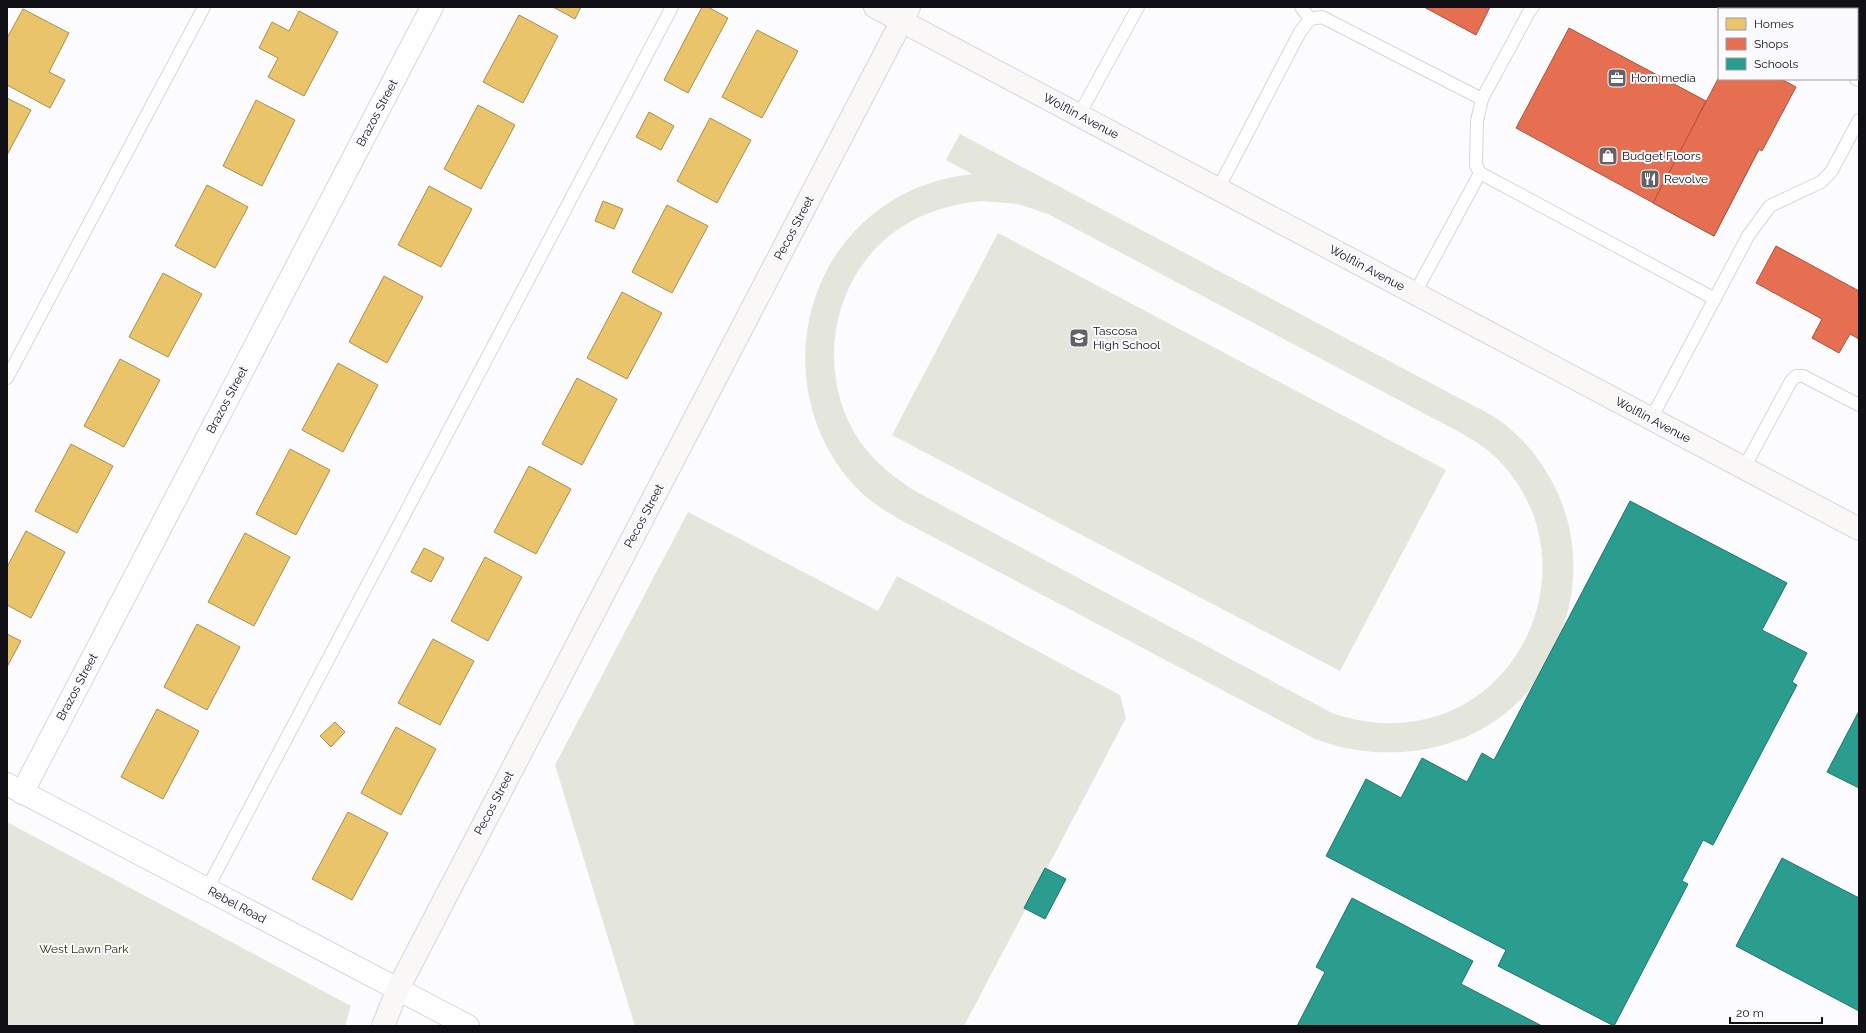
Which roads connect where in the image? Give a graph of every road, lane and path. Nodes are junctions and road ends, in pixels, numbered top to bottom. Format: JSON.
{"nodes":[{"id":1,"x":204,"y":7,"type":"edge"},
{"id":2,"x":432,"y":7,"type":"edge"},
{"id":3,"x":672,"y":7,"type":"edge"},
{"id":4,"x":875,"y":7,"type":"edge"},
{"id":5,"x":1138,"y":7,"type":"edge"},
{"id":6,"x":1301,"y":7,"type":"edge"},
{"id":7,"x":1533,"y":7,"type":"edge"},
{"id":8,"x":905,"y":14,"type":"edge"},
{"id":9,"x":1310,"y":19,"type":"junction"},
{"id":10,"x":1482,"y":99,"type":"junction"},
{"id":11,"x":1079,"y":115,"type":"junction"},
{"id":12,"x":1859,"y":120,"type":"edge"},
{"id":13,"x":1480,"y":173,"type":"junction"},
{"id":14,"x":1218,"y":189,"type":"junction"},
{"id":15,"x":1415,"y":293,"type":"junction"},
{"id":16,"x":1715,"y":299,"type":"junction"},
{"id":17,"x":7,"y":378,"type":"edge"},
{"id":18,"x":1859,"y":406,"type":"edge"},
{"id":19,"x":1651,"y":419,"type":"junction"},
{"id":20,"x":1744,"y":468,"type":"junction"},
{"id":21,"x":1857,"y":525,"type":"edge"},
{"id":22,"x":15,"y":789,"type":"edge"},
{"id":23,"x":207,"y":889,"type":"junction"},
{"id":24,"x":398,"y":989,"type":"junction"},
{"id":25,"x":383,"y":1026,"type":"edge"},
{"id":26,"x":468,"y":1026,"type":"edge"}],
"edges":[{"from":1,"to":17,"type":"lane"},
{"from":2,"to":22,"type":"street","name":"Brazos Street"},
{"from":3,"to":23,"type":"lane"},
{"from":4,"to":8,"type":"street","name":"Wolflin Avenue"},
{"from":5,"to":11,"type":"lane"},
{"from":6,"to":9,"type":"lane"},
{"from":7,"to":10,"type":"lane"},
{"from":8,"to":11,"type":"street","name":"Wolflin Avenue"},
{"from":8,"to":24,"type":"street","name":"Pecos Street"},
{"from":9,"to":10,"type":"lane"},
{"from":9,"to":14,"type":"lane"},
{"from":10,"to":13,"type":"lane"},
{"from":11,"to":14,"type":"street","name":"Wolflin Avenue"},
{"from":12,"to":16,"type":"lane"},
{"from":13,"to":15,"type":"lane"},
{"from":13,"to":16,"type":"lane"},
{"from":14,"to":15,"type":"street","name":"Wolflin Avenue"},
{"from":15,"to":19,"type":"street","name":"Wolflin Avenue"},
{"from":16,"to":19,"type":"lane"},
{"from":18,"to":20,"type":"lane"},
{"from":19,"to":20,"type":"street","name":"Wolflin Avenue"},
{"from":20,"to":21,"type":"street","name":"Wolflin Avenue"},
{"from":22,"to":23,"type":"street","name":"Rebel Road"},
{"from":23,"to":24,"type":"street","name":"Rebel Road"},
{"from":24,"to":25,"type":"street","name":"Pecos Street"},
{"from":24,"to":26,"type":"street","name":"Rebel Road"}]}
